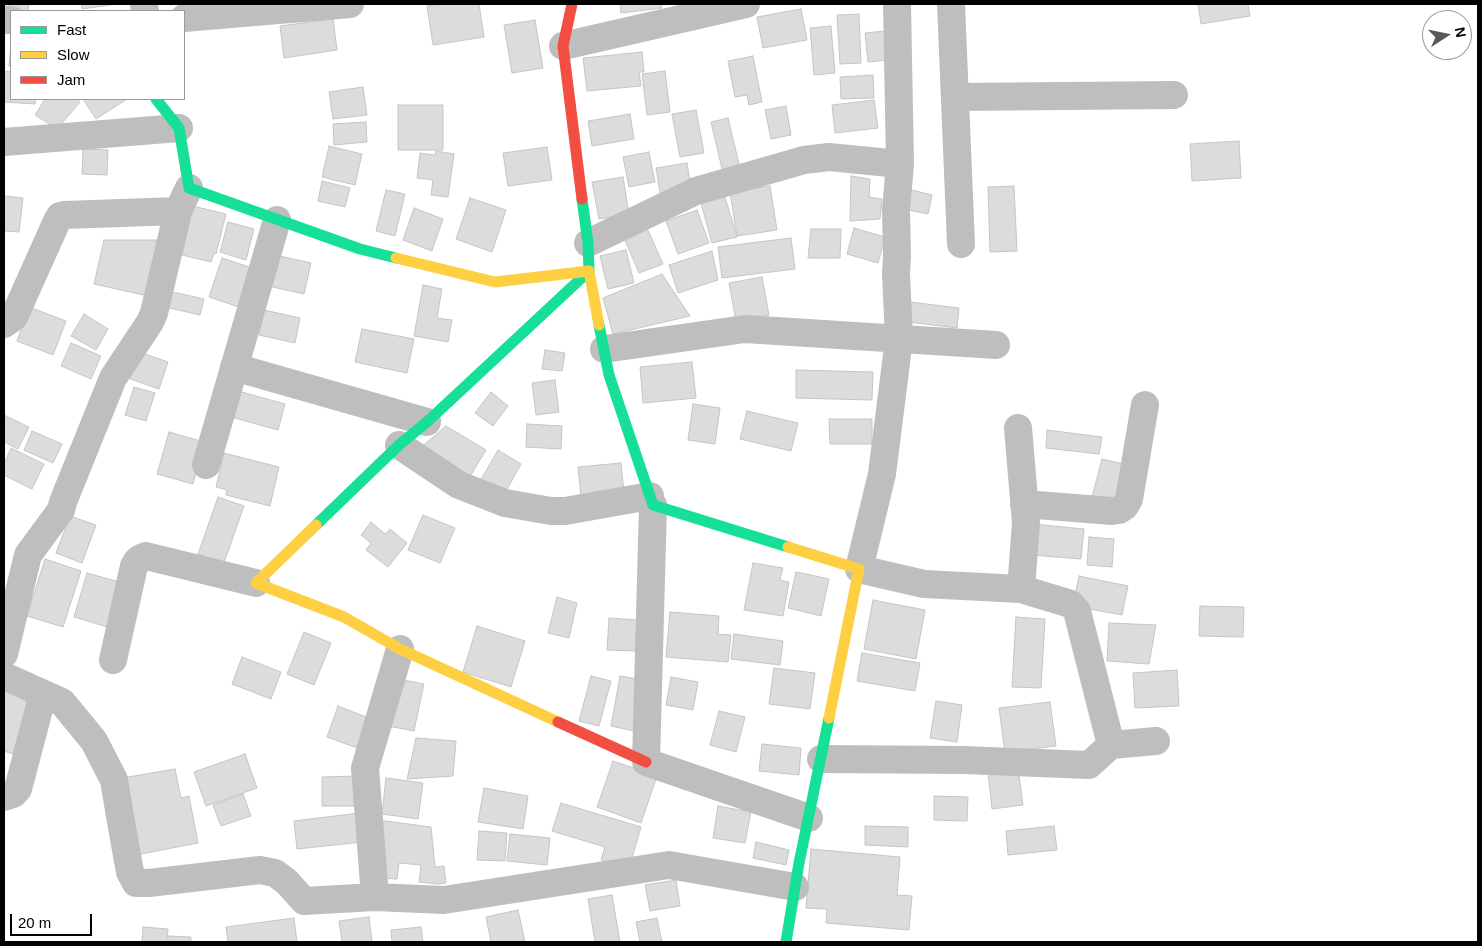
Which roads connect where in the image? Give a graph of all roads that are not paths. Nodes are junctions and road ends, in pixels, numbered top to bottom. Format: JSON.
{"nodes":[{"id":1,"x":350,"y":4,"type":"edge"},
{"id":2,"x":572,"y":4,"type":"edge"},
{"id":3,"x":746,"y":4,"type":"edge"},
{"id":4,"x":896,"y":4,"type":"edge"},
{"id":5,"x":951,"y":4,"type":"edge"},
{"id":6,"x":185,"y":18,"type":"edge"},
{"id":7,"x":563,"y":46,"type":"junction"},
{"id":8,"x":1174,"y":95,"type":"dead end"},
{"id":9,"x":955,"y":97,"type":"junction"},
{"id":10,"x":157,"y":100,"type":"edge"},
{"id":11,"x":179,"y":128,"type":"junction"},
{"id":12,"x":4,"y":142,"type":"edge"},
{"id":13,"x":900,"y":164,"type":"junction"},
{"id":14,"x":184,"y":199,"type":"junction"},
{"id":15,"x":278,"y":220,"type":"junction"},
{"id":16,"x":588,"y":243,"type":"junction"},
{"id":17,"x":961,"y":244,"type":"dead end"},
{"id":18,"x":589,"y":271,"type":"junction"},
{"id":19,"x":4,"y":324,"type":"edge"},
{"id":20,"x":899,"y":338,"type":"junction"},
{"id":21,"x":996,"y":345,"type":"dead end"},
{"id":22,"x":604,"y":349,"type":"junction"},
{"id":23,"x":234,"y":367,"type":"junction"},
{"id":24,"x":1145,"y":404,"type":"dead end"},
{"id":25,"x":427,"y":422,"type":"junction"},
{"id":26,"x":1018,"y":428,"type":"dead end"},
{"id":27,"x":399,"y":445,"type":"junction"},
{"id":28,"x":206,"y":465,"type":"dead end"},
{"id":29,"x":652,"y":501,"type":"junction"},
{"id":30,"x":1024,"y":504,"type":"junction"},
{"id":31,"x":859,"y":569,"type":"junction"},
{"id":32,"x":256,"y":583,"type":"junction"},
{"id":33,"x":1021,"y":589,"type":"junction"},
{"id":34,"x":400,"y":649,"type":"junction"},
{"id":35,"x":4,"y":654,"type":"edge"},
{"id":36,"x":113,"y":660,"type":"dead end"},
{"id":37,"x":4,"y":676,"type":"edge"},
{"id":38,"x":43,"y":694,"type":"junction"},
{"id":39,"x":1156,"y":741,"type":"dead end"},
{"id":40,"x":1111,"y":745,"type":"junction"},
{"id":41,"x":821,"y":759,"type":"junction"},
{"id":42,"x":646,"y":762,"type":"junction"},
{"id":43,"x":4,"y":797,"type":"edge"},
{"id":44,"x":809,"y":818,"type":"junction"},
{"id":45,"x":795,"y":887,"type":"junction"},
{"id":46,"x":375,"y":897,"type":"junction"},
{"id":47,"x":786,"y":942,"type":"edge"}],
"edges":[{"from":1,"to":6,"type":"street"},
{"from":2,"to":7,"type":"street"},
{"from":3,"to":7,"type":"street"},
{"from":4,"to":13,"type":"street"},
{"from":5,"to":9,"type":"street"},
{"from":7,"to":16,"type":"street"},
{"from":8,"to":9,"type":"street"},
{"from":9,"to":17,"type":"street"},
{"from":10,"to":11,"type":"street"},
{"from":11,"to":12,"type":"street"},
{"from":11,"to":14,"type":"street"},
{"from":13,"to":16,"type":"street"},
{"from":13,"to":20,"type":"street"},
{"from":14,"to":15,"type":"street"},
{"from":14,"to":19,"type":"street"},
{"from":14,"to":35,"type":"street"},
{"from":15,"to":18,"type":"street"},
{"from":15,"to":23,"type":"street"},
{"from":16,"to":18,"type":"street"},
{"from":18,"to":22,"type":"street"},
{"from":18,"to":25,"type":"street"},
{"from":20,"to":21,"type":"street"},
{"from":20,"to":22,"type":"street"},
{"from":20,"to":31,"type":"street"},
{"from":22,"to":29,"type":"street"},
{"from":23,"to":25,"type":"street"},
{"from":23,"to":28,"type":"street"},
{"from":24,"to":30,"type":"street"},
{"from":25,"to":27,"type":"street"},
{"from":26,"to":30,"type":"street"},
{"from":27,"to":29,"type":"street"},
{"from":27,"to":32,"type":"street"},
{"from":29,"to":31,"type":"street"},
{"from":29,"to":42,"type":"street"},
{"from":30,"to":33,"type":"street"},
{"from":31,"to":33,"type":"street"},
{"from":31,"to":41,"type":"street"},
{"from":32,"to":34,"type":"street"},
{"from":32,"to":36,"type":"street"},
{"from":33,"to":40,"type":"street"},
{"from":34,"to":42,"type":"street"},
{"from":34,"to":46,"type":"street"},
{"from":37,"to":38,"type":"street"},
{"from":38,"to":43,"type":"street"},
{"from":38,"to":46,"type":"street"},
{"from":39,"to":40,"type":"street"},
{"from":40,"to":41,"type":"street"},
{"from":41,"to":44,"type":"street"},
{"from":42,"to":44,"type":"street"},
{"from":44,"to":45,"type":"street"},
{"from":45,"to":46,"type":"street"},
{"from":45,"to":47,"type":"street"}]}
